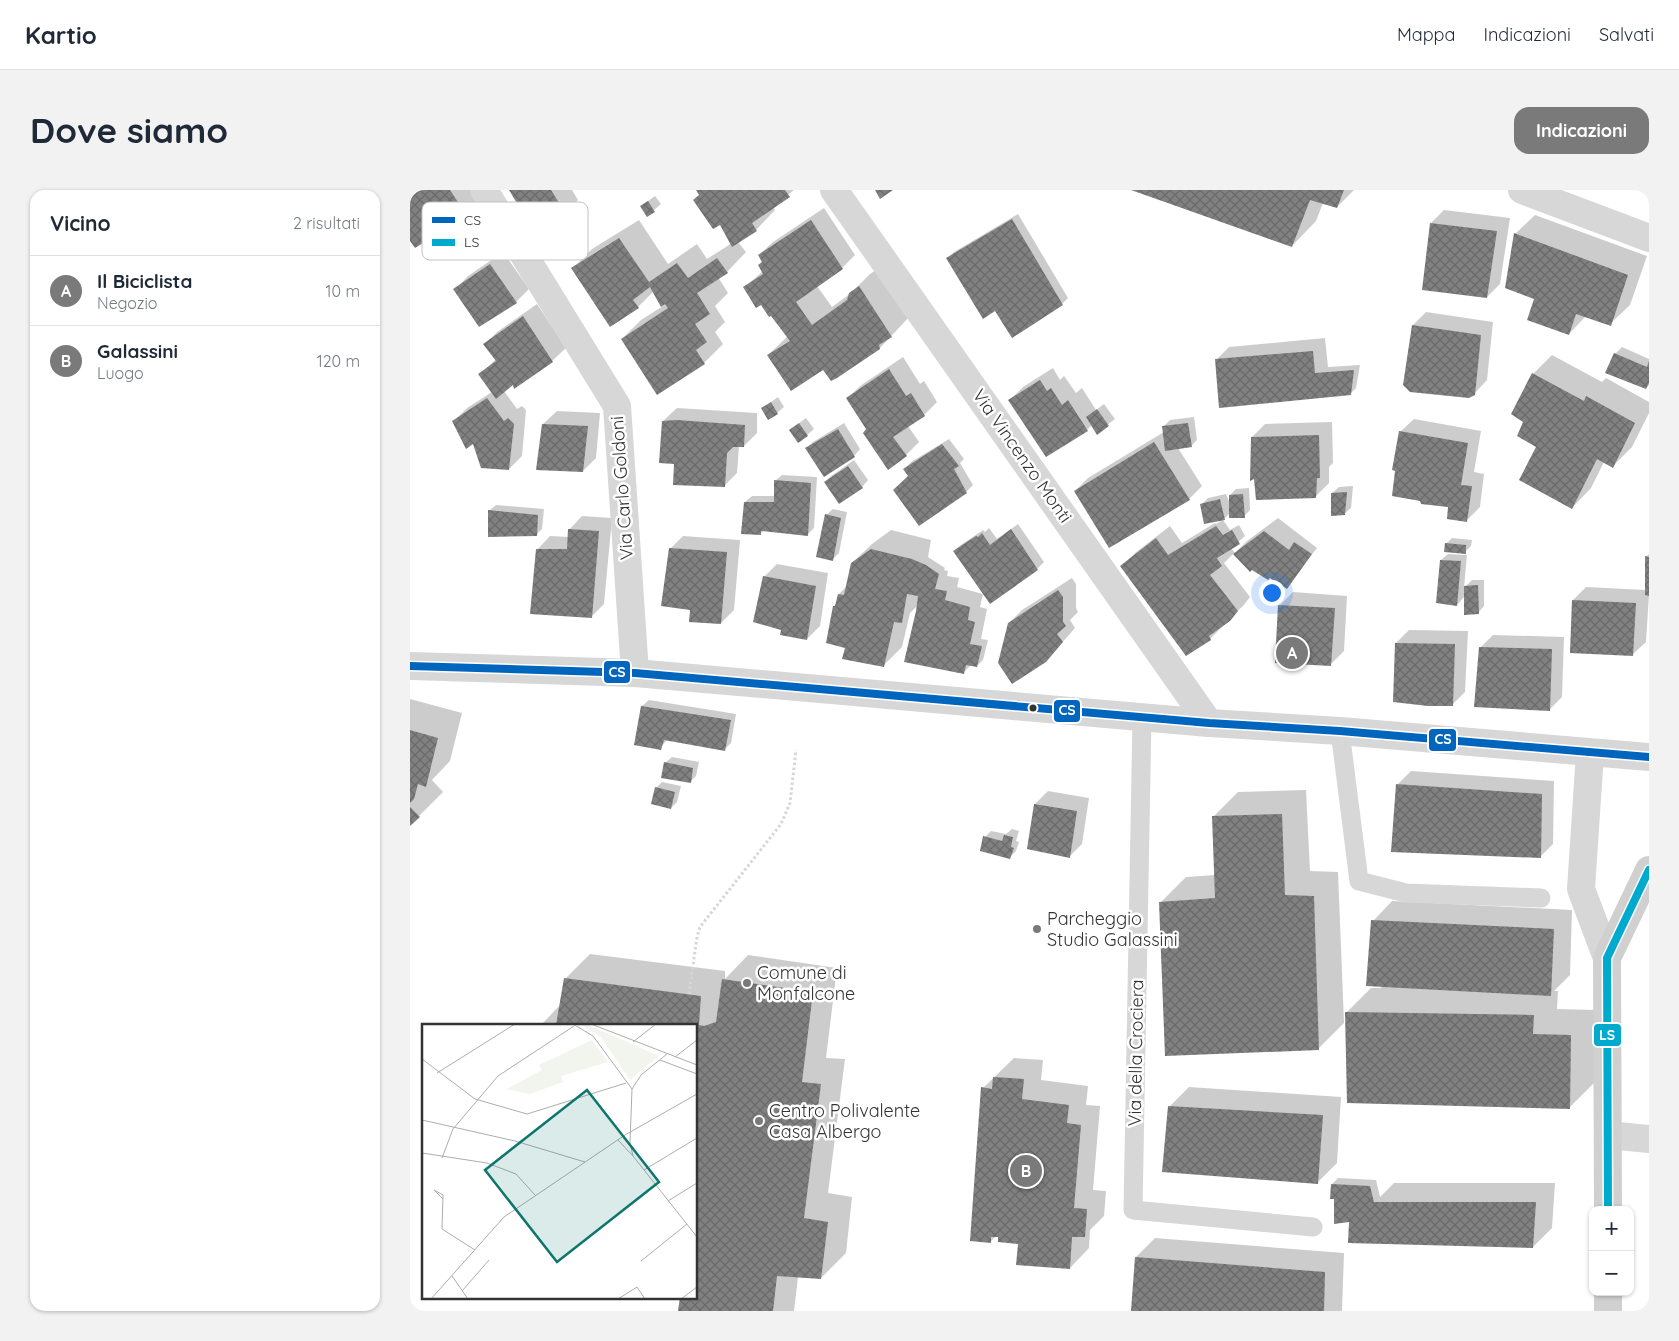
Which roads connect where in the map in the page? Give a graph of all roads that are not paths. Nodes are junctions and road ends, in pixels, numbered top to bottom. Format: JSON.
{"nodes":[{"id":1,"x":484,"y":190,"type":"edge"},
{"id":2,"x":834,"y":190,"type":"edge"},
{"id":3,"x":1522,"y":190,"type":"edge"},
{"id":4,"x":491,"y":202,"type":"edge"},
{"id":5,"x":1649,"y":238,"type":"edge"},
{"id":6,"x":527,"y":260,"type":"edge"},
{"id":7,"x":410,"y":666,"type":"edge"},
{"id":8,"x":635,"y":673,"type":"junction"},
{"id":9,"x":1142,"y":717,"type":"junction"},
{"id":10,"x":1209,"y":722,"type":"junction"},
{"id":11,"x":1340,"y":731,"type":"junction"},
{"id":12,"x":1590,"y":753,"type":"junction"},
{"id":13,"x":1649,"y":757,"type":"edge"},
{"id":14,"x":1649,"y":870,"type":"edge"},
{"id":15,"x":1542,"y":898,"type":"dead end"},
{"id":16,"x":1607,"y":958,"type":"junction"},
{"id":17,"x":1608,"y":1135,"type":"junction"},
{"id":18,"x":1649,"y":1139,"type":"edge"},
{"id":19,"x":1608,"y":1206,"type":"edge"},
{"id":20,"x":1313,"y":1227,"type":"dead end"},
{"id":21,"x":1608,"y":1296,"type":"edge"},
{"id":22,"x":1608,"y":1311,"type":"edge"}],
"edges":[{"from":1,"to":4,"type":"street","name":"Via Carlo Goldoni"},
{"from":2,"to":10,"type":"street","name":"Via Vincenzo Monti"},
{"from":3,"to":5,"type":"street"},
{"from":6,"to":8,"type":"street","name":"Via Carlo Goldoni"},
{"from":7,"to":8,"type":"street"},
{"from":8,"to":9,"type":"street"},
{"from":9,"to":10,"type":"street"},
{"from":9,"to":20,"type":"lane","name":"Via della Crociera"},
{"from":10,"to":11,"type":"street"},
{"from":11,"to":12,"type":"street"},
{"from":11,"to":15,"type":"lane"},
{"from":12,"to":13,"type":"street"},
{"from":12,"to":16,"type":"street"},
{"from":14,"to":16,"type":"street"},
{"from":16,"to":17,"type":"street"},
{"from":17,"to":18,"type":"street"},
{"from":17,"to":19,"type":"street"},
{"from":21,"to":22,"type":"street"}]}
